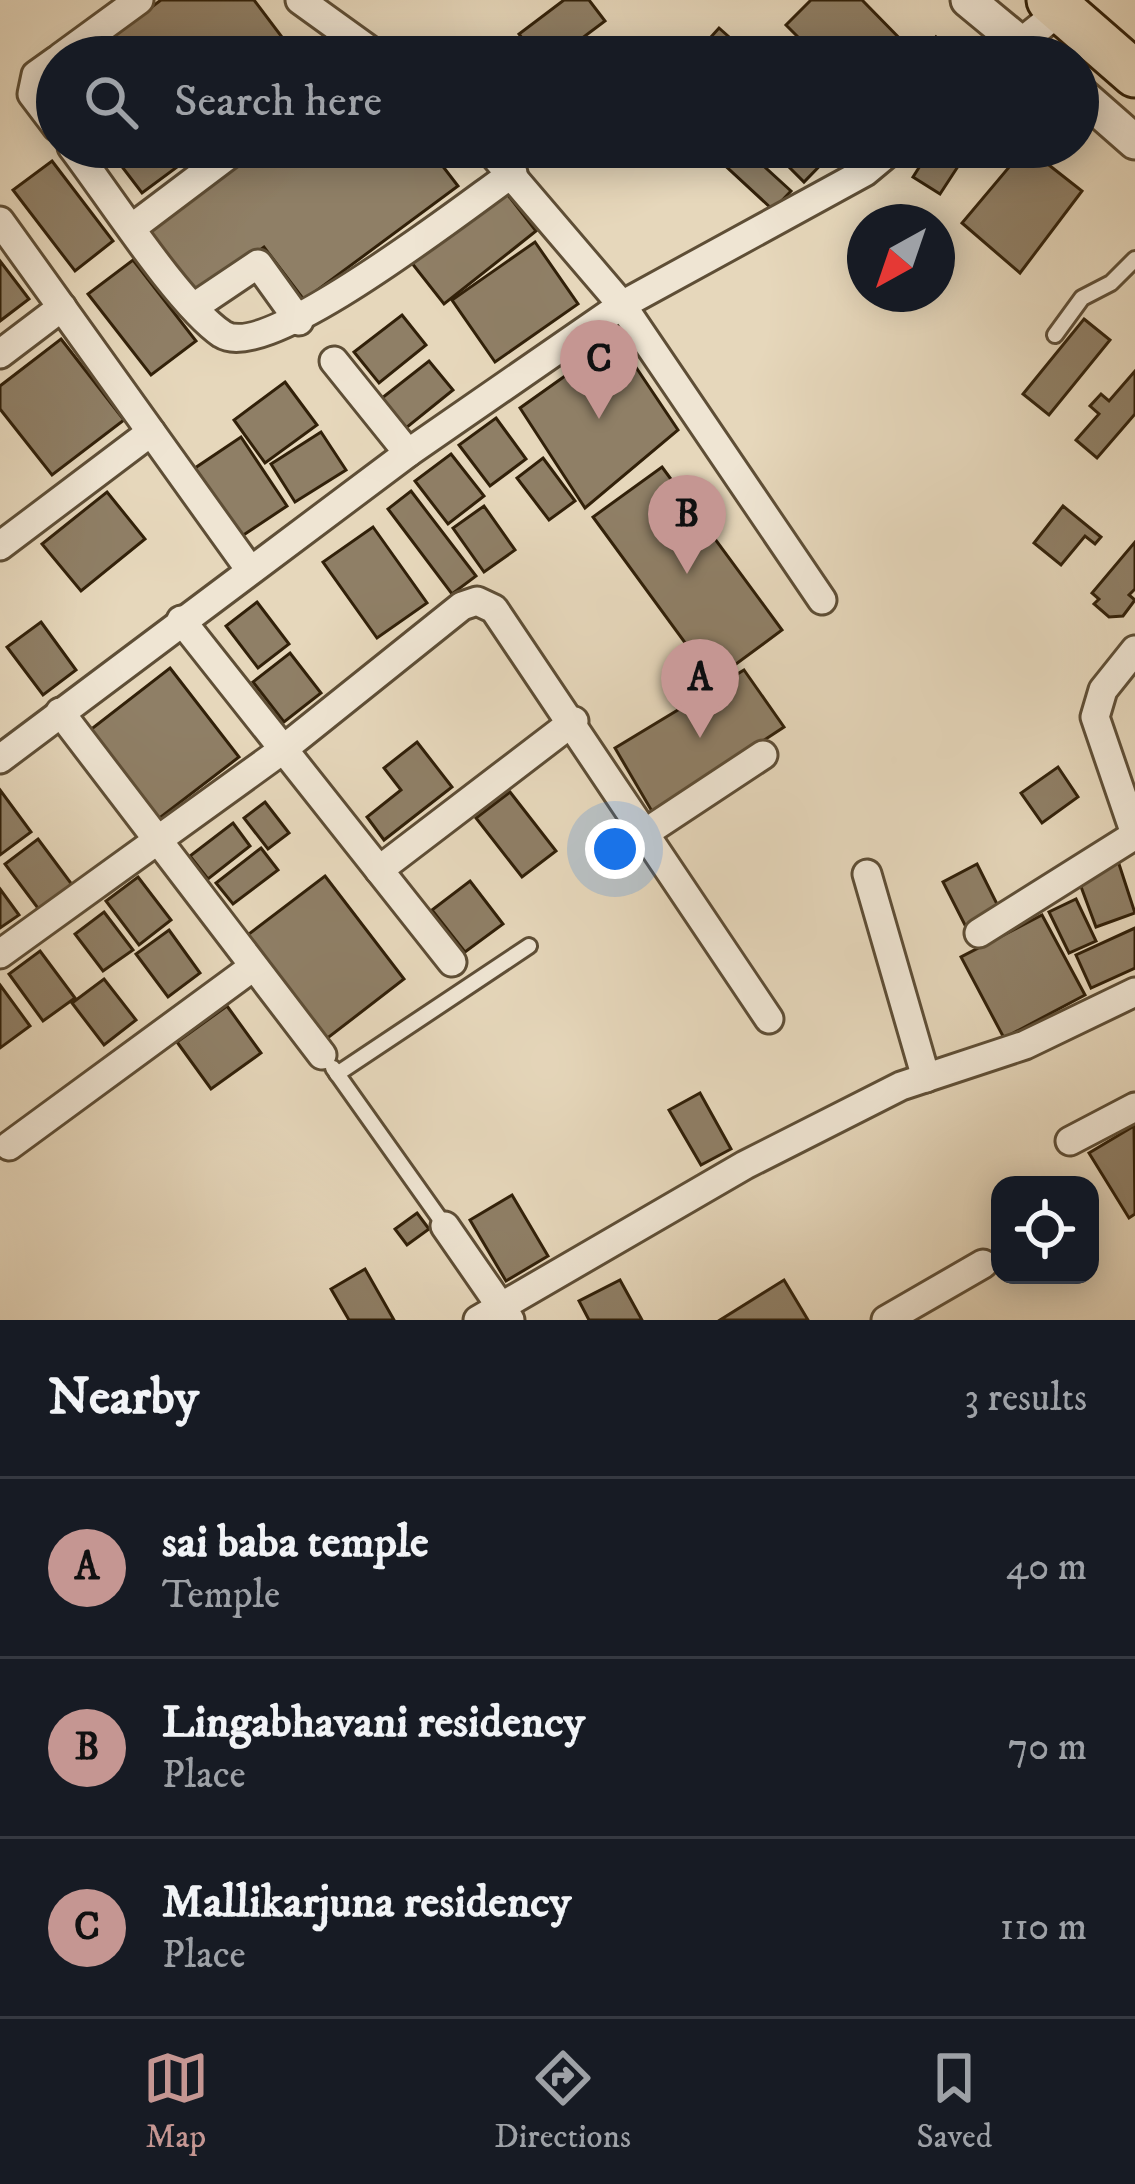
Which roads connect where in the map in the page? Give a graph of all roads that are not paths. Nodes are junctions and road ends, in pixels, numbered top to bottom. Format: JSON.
{"nodes":[{"id":1,"x":139,"y":0,"type":"edge"},
{"id":2,"x":300,"y":0,"type":"edge"},
{"id":3,"x":968,"y":0,"type":"edge"},
{"id":4,"x":1055,"y":5,"type":"edge"},
{"id":5,"x":89,"y":36,"type":"edge"},
{"id":6,"x":345,"y":36,"type":"edge"},
{"id":7,"x":1004,"y":36,"type":"edge"},
{"id":8,"x":1032,"y":36,"type":"edge"},
{"id":9,"x":1091,"y":36,"type":"edge"},
{"id":10,"x":1099,"y":43,"type":"edge"},
{"id":11,"x":1135,"y":74,"type":"edge"},
{"id":12,"x":1099,"y":110,"type":"edge"},
{"id":13,"x":1135,"y":142,"type":"edge"},
{"id":14,"x":88,"y":168,"type":"edge"},
{"id":15,"x":211,"y":168,"type":"edge"},
{"id":16,"x":508,"y":168,"type":"edge"},
{"id":17,"x":871,"y":168,"type":"edge"},
{"id":18,"x":513,"y":173,"type":"junction"},
{"id":19,"x":0,"y":220,"type":"edge"},
{"id":20,"x":133,"y":227,"type":"junction"},
{"id":21,"x":1135,"y":259,"type":"edge"},
{"id":22,"x":631,"y":300,"type":"junction"},
{"id":23,"x":62,"y":307,"type":"junction"},
{"id":24,"x":194,"y":307,"type":"junction"},
{"id":25,"x":299,"y":321,"type":"junction"},
{"id":26,"x":1054,"y":335,"type":"dead end"},
{"id":27,"x":0,"y":355,"type":"edge"},
{"id":28,"x":334,"y":361,"type":"dead end"},
{"id":29,"x":151,"y":432,"type":"junction"},
{"id":30,"x":408,"y":453,"type":"junction"},
{"id":31,"x":0,"y":546,"type":"edge"},
{"id":32,"x":250,"y":570,"type":"junction"},
{"id":33,"x":822,"y":600,"type":"dead end"},
{"id":34,"x":181,"y":620,"type":"junction"},
{"id":35,"x":1135,"y":650,"type":"edge"},
{"id":36,"x":60,"y":712,"type":"junction"},
{"id":37,"x":574,"y":721,"type":"junction"},
{"id":38,"x":281,"y":751,"type":"junction"},
{"id":39,"x":763,"y":754,"type":"dead end"},
{"id":40,"x":0,"y":759,"type":"edge"},
{"id":41,"x":645,"y":833,"type":"junction"},
{"id":42,"x":1135,"y":834,"type":"edge"},
{"id":43,"x":156,"y":842,"type":"junction"},
{"id":44,"x":379,"y":870,"type":"junction"},
{"id":45,"x":867,"y":874,"type":"dead end"},
{"id":46,"x":980,"y":933,"type":"dead end"},
{"id":47,"x":529,"y":946,"type":"dead end"},
{"id":48,"x":0,"y":954,"type":"edge"},
{"id":49,"x":452,"y":962,"type":"dead end"},
{"id":50,"x":253,"y":967,"type":"junction"},
{"id":51,"x":1135,"y":992,"type":"edge"},
{"id":52,"x":769,"y":1019,"type":"dead end"},
{"id":53,"x":330,"y":1064,"type":"junction"},
{"id":54,"x":926,"y":1078,"type":"junction"},
{"id":55,"x":1135,"y":1107,"type":"edge"},
{"id":56,"x":1070,"y":1141,"type":"dead end"},
{"id":57,"x":9,"y":1146,"type":"dead end"},
{"id":58,"x":445,"y":1226,"type":"joint"},
{"id":59,"x":983,"y":1264,"type":"dead end"},
{"id":60,"x":497,"y":1315,"type":"edge"},
{"id":61,"x":886,"y":1320,"type":"edge"}],
"edges":[{"from":1,"to":5,"type":"street"},
{"from":2,"to":6,"type":"street"},
{"from":3,"to":7,"type":"street"},
{"from":4,"to":8,"type":"street"},
{"from":4,"to":9,"type":"highway"},
{"from":10,"to":11,"type":"highway"},
{"from":12,"to":13,"type":"street"},
{"from":14,"to":20,"type":"street"},
{"from":15,"to":20,"type":"street"},
{"from":16,"to":18,"type":"street"},
{"from":17,"to":22,"type":"street"},
{"from":18,"to":22,"type":"street"},
{"from":18,"to":25,"type":"street"},
{"from":19,"to":23,"type":"street"},
{"from":20,"to":24,"type":"street"},
{"from":21,"to":26,"type":"lane"},
{"from":22,"to":30,"type":"street"},
{"from":22,"to":33,"type":"street"},
{"from":23,"to":27,"type":"street"},
{"from":23,"to":29,"type":"street"},
{"from":24,"to":25,"type":"street"},
{"from":24,"to":25,"type":"street"},
{"from":28,"to":30,"type":"street"},
{"from":29,"to":31,"type":"street"},
{"from":29,"to":32,"type":"street"},
{"from":30,"to":32,"type":"street"},
{"from":32,"to":34,"type":"street"},
{"from":34,"to":36,"type":"street"},
{"from":34,"to":38,"type":"street"},
{"from":35,"to":42,"type":"street"},
{"from":36,"to":40,"type":"street"},
{"from":36,"to":43,"type":"street"},
{"from":37,"to":38,"type":"street"},
{"from":37,"to":41,"type":"street"},
{"from":37,"to":44,"type":"street"},
{"from":38,"to":43,"type":"street"},
{"from":38,"to":44,"type":"street"},
{"from":39,"to":41,"type":"street"},
{"from":41,"to":52,"type":"street"},
{"from":42,"to":46,"type":"street"},
{"from":43,"to":48,"type":"street"},
{"from":43,"to":50,"type":"street"},
{"from":44,"to":49,"type":"street"},
{"from":45,"to":54,"type":"street"},
{"from":47,"to":53,"type":"lane"},
{"from":50,"to":53,"type":"street"},
{"from":50,"to":57,"type":"street"},
{"from":51,"to":54,"type":"street"},
{"from":53,"to":58,"type":"lane"},
{"from":54,"to":60,"type":"street"},
{"from":55,"to":56,"type":"street"},
{"from":58,"to":60,"type":"street"},
{"from":59,"to":61,"type":"street"}]}
